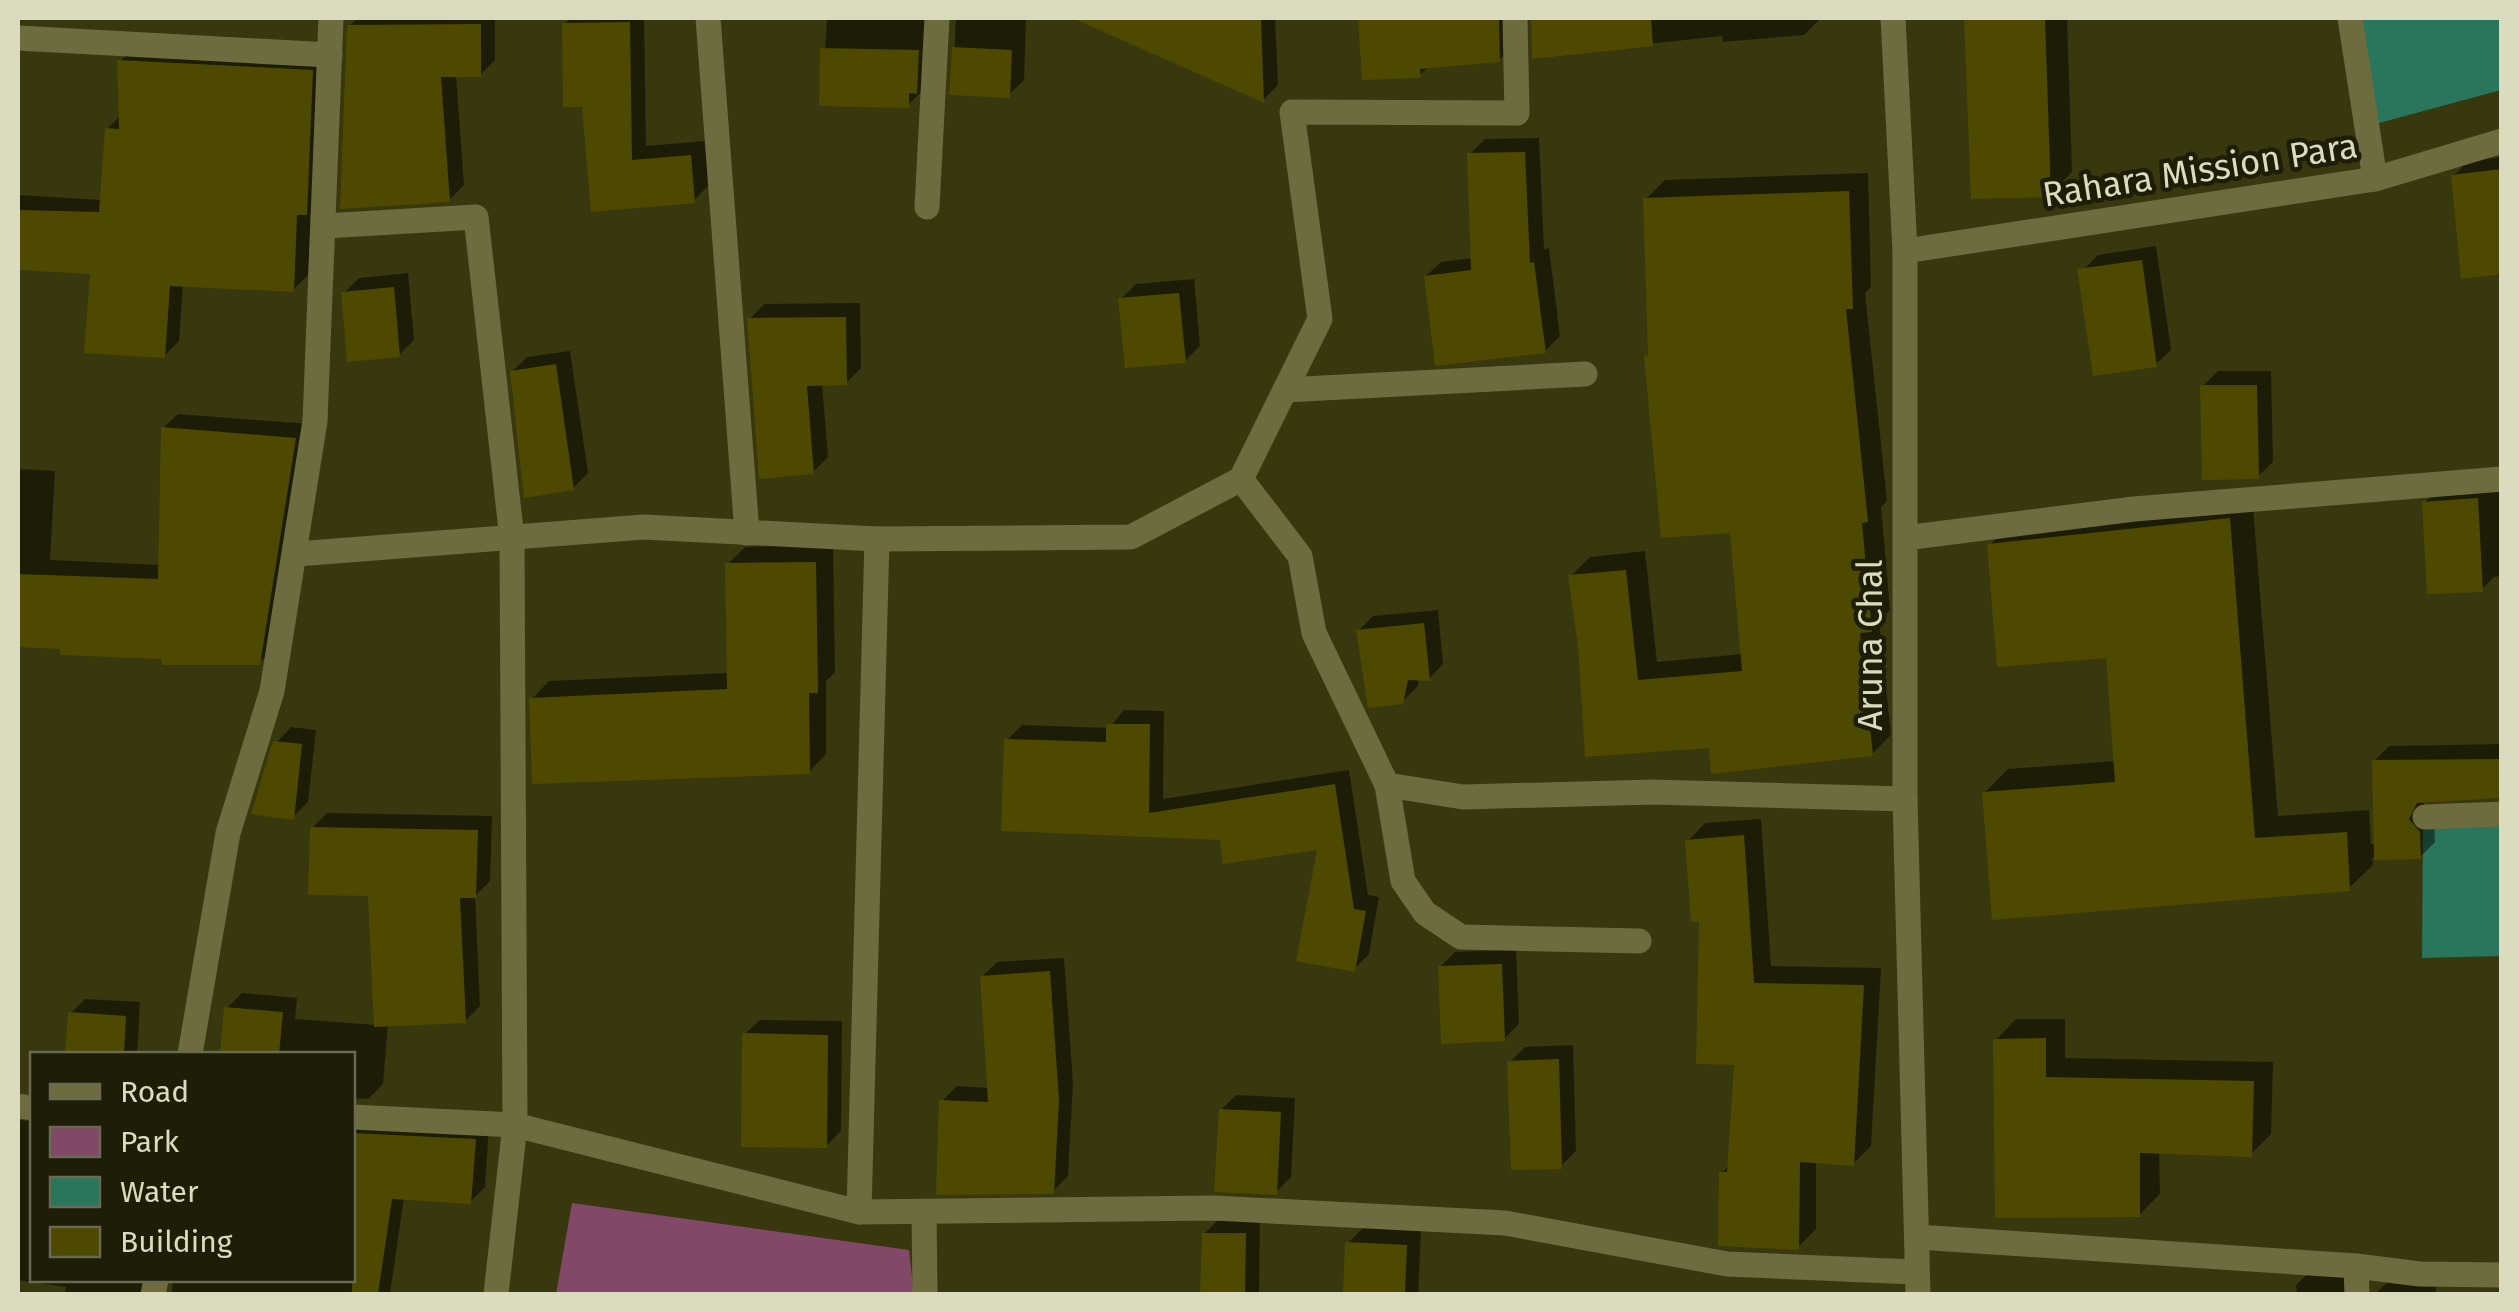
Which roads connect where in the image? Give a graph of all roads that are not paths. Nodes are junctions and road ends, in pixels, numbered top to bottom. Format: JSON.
{"nodes":[{"id":1,"x":331,"y":18,"type":"edge"},
{"id":2,"x":708,"y":18,"type":"edge"},
{"id":3,"x":937,"y":18,"type":"edge"},
{"id":4,"x":1515,"y":18,"type":"edge"},
{"id":5,"x":1893,"y":18,"type":"edge"},
{"id":6,"x":2350,"y":18,"type":"edge"},
{"id":7,"x":18,"y":38,"type":"edge"},
{"id":8,"x":330,"y":55,"type":"junction"},
{"id":9,"x":2502,"y":141,"type":"edge"},
{"id":10,"x":2375,"y":179,"type":"junction"},
{"id":11,"x":927,"y":207,"type":"dead end"},
{"id":12,"x":325,"y":226,"type":"junction"},
{"id":13,"x":1905,"y":251,"type":"junction"},
{"id":14,"x":1585,"y":374,"type":"dead end"},
{"id":15,"x":1284,"y":390,"type":"junction"},
{"id":16,"x":1241,"y":479,"type":"junction"},
{"id":17,"x":2502,"y":479,"type":"edge"},
{"id":18,"x":747,"y":532,"type":"junction"},
{"id":19,"x":1905,"y":538,"type":"junction"},
{"id":20,"x":512,"y":539,"type":"junction"},
{"id":21,"x":876,"y":539,"type":"junction"},
{"id":22,"x":297,"y":554,"type":"junction"},
{"id":23,"x":1387,"y":785,"type":"junction"},
{"id":24,"x":1905,"y":800,"type":"junction"},
{"id":25,"x":2502,"y":814,"type":"edge"},
{"id":26,"x":2424,"y":816,"type":"dead end"},
{"id":27,"x":1639,"y":941,"type":"dead end"},
{"id":28,"x":190,"y":1052,"type":"edge"},
{"id":29,"x":355,"y":1116,"type":"edge"},
{"id":30,"x":515,"y":1125,"type":"junction"},
{"id":31,"x":859,"y":1212,"type":"junction"},
{"id":32,"x":924,"y":1212,"type":"junction"},
{"id":33,"x":1918,"y":1237,"type":"junction"},
{"id":34,"x":2356,"y":1266,"type":"junction"},
{"id":35,"x":2502,"y":1275,"type":"edge"},
{"id":36,"x":1916,"y":1284,"type":"edge"},
{"id":37,"x":496,"y":1294,"type":"edge"},
{"id":38,"x":925,"y":1294,"type":"edge"},
{"id":39,"x":2356,"y":1294,"type":"edge"}],
"edges":[{"from":1,"to":8,"type":"street"},
{"from":2,"to":18,"type":"street"},
{"from":3,"to":11,"type":"street"},
{"from":4,"to":15,"type":"street"},
{"from":5,"to":13,"type":"street","name":"Aruna Chal"},
{"from":6,"to":10,"type":"street"},
{"from":7,"to":8,"type":"street"},
{"from":8,"to":12,"type":"street"},
{"from":9,"to":10,"type":"street","name":"Rahara Mission Para"},
{"from":10,"to":13,"type":"street","name":"Rahara Mission Para"},
{"from":12,"to":20,"type":"street"},
{"from":12,"to":22,"type":"street"},
{"from":13,"to":19,"type":"street","name":"Aruna Chal"},
{"from":14,"to":15,"type":"street"},
{"from":15,"to":16,"type":"street"},
{"from":16,"to":21,"type":"street"},
{"from":16,"to":23,"type":"street"},
{"from":17,"to":19,"type":"street"},
{"from":18,"to":20,"type":"street"},
{"from":18,"to":21,"type":"street"},
{"from":19,"to":24,"type":"street","name":"Aruna Chal"},
{"from":20,"to":22,"type":"street"},
{"from":20,"to":30,"type":"street"},
{"from":21,"to":31,"type":"street"},
{"from":22,"to":28,"type":"street"},
{"from":23,"to":24,"type":"street"},
{"from":23,"to":27,"type":"street"},
{"from":24,"to":33,"type":"street","name":"Aruna Chal"},
{"from":25,"to":26,"type":"street"},
{"from":29,"to":30,"type":"street"},
{"from":30,"to":31,"type":"street"},
{"from":30,"to":37,"type":"street"},
{"from":31,"to":32,"type":"street"},
{"from":32,"to":36,"type":"street"},
{"from":32,"to":38,"type":"street"},
{"from":33,"to":34,"type":"street"},
{"from":33,"to":36,"type":"street","name":"Aruna Chal"},
{"from":34,"to":35,"type":"street"},
{"from":34,"to":39,"type":"street"}]}
